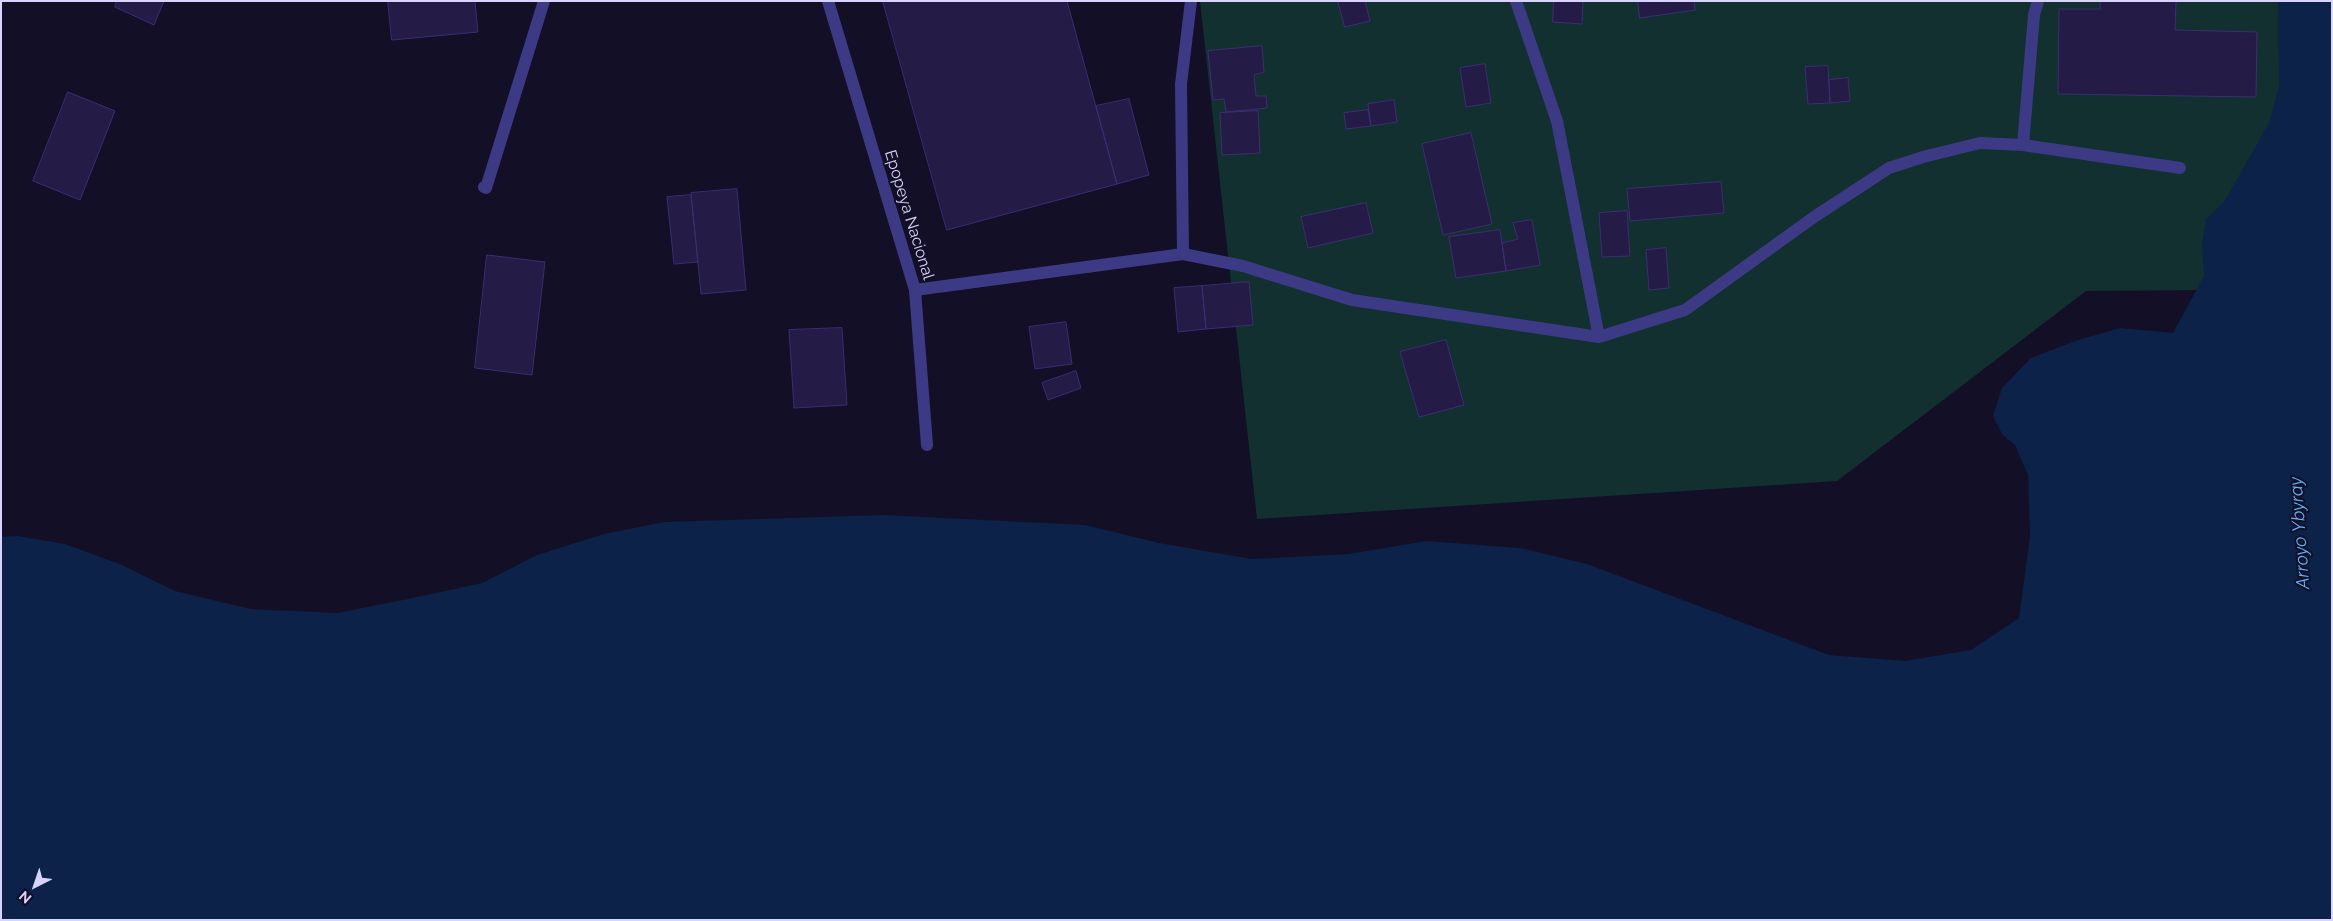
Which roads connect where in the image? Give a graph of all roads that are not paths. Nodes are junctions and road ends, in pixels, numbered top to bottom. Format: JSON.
{"nodes":[{"id":1,"x":544,"y":1,"type":"edge"},
{"id":2,"x":828,"y":1,"type":"edge"},
{"id":3,"x":1191,"y":1,"type":"edge"},
{"id":4,"x":1516,"y":1,"type":"edge"},
{"id":5,"x":2038,"y":1,"type":"edge"},
{"id":6,"x":2023,"y":145,"type":"junction"},
{"id":7,"x":2180,"y":168,"type":"dead end"},
{"id":8,"x":484,"y":187,"type":"dead end"},
{"id":9,"x":1183,"y":254,"type":"junction"},
{"id":10,"x":915,"y":290,"type":"junction"},
{"id":11,"x":1599,"y":337,"type":"junction"},
{"id":12,"x":927,"y":445,"type":"dead end"}],
"edges":[{"from":1,"to":8,"type":"street"},
{"from":2,"to":10,"type":"street","name":"Epopeya Nacional"},
{"from":3,"to":9,"type":"street"},
{"from":4,"to":11,"type":"street"},
{"from":5,"to":6,"type":"street"},
{"from":6,"to":7,"type":"street"},
{"from":6,"to":11,"type":"street"},
{"from":9,"to":10,"type":"street"},
{"from":9,"to":11,"type":"street"},
{"from":10,"to":12,"type":"street","name":"Epopeya Nacional"}]}
